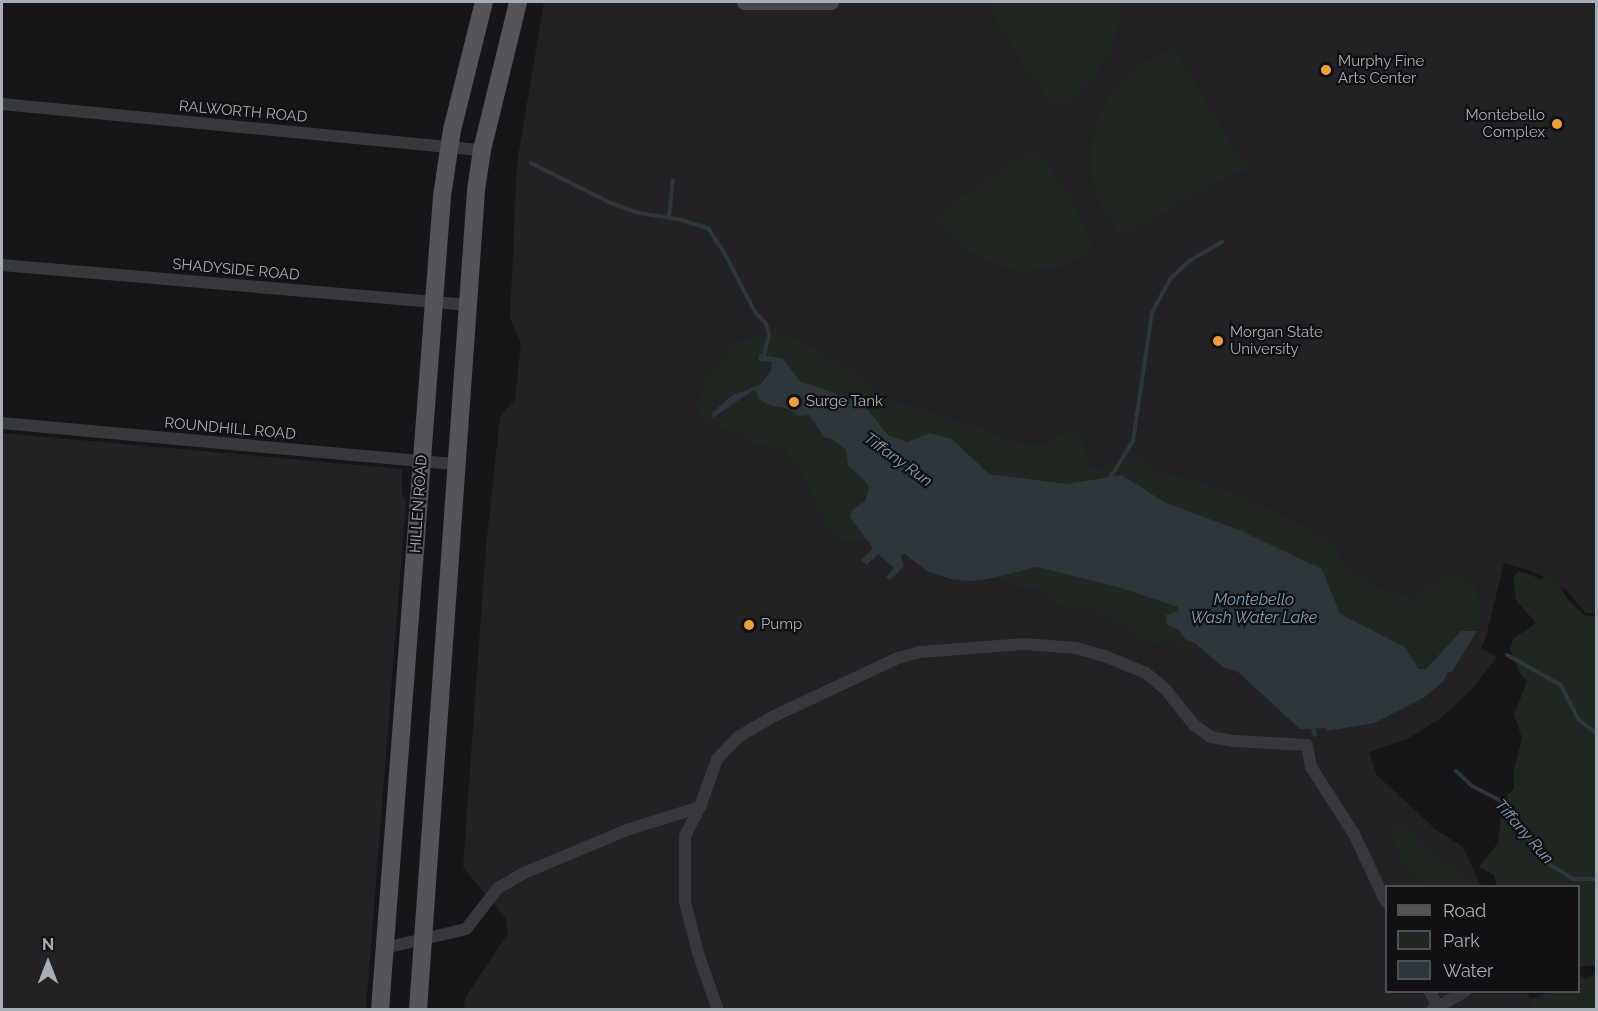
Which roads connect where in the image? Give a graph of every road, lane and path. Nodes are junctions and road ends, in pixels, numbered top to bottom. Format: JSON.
{"nodes":[{"id":1,"x":484,"y":2,"type":"edge"},
{"id":2,"x":518,"y":2,"type":"edge"},
{"id":3,"x":745,"y":2,"type":"edge"},
{"id":4,"x":831,"y":2,"type":"edge"},
{"id":5,"x":2,"y":104,"type":"edge"},
{"id":6,"x":449,"y":146,"type":"junction"},
{"id":7,"x":482,"y":150,"type":"junction"},
{"id":8,"x":2,"y":265,"type":"edge"},
{"id":9,"x":434,"y":302,"type":"junction"},
{"id":10,"x":469,"y":305,"type":"junction"},
{"id":11,"x":2,"y":423,"type":"edge"},
{"id":12,"x":422,"y":461,"type":"junction"},
{"id":13,"x":456,"y":464,"type":"junction"},
{"id":14,"x":700,"y":807,"type":"junction"},
{"id":15,"x":1385,"y":900,"type":"edge"},
{"id":16,"x":424,"y":938,"type":"junction"},
{"id":17,"x":386,"y":948,"type":"junction"},
{"id":18,"x":1430,"y":993,"type":"edge"},
{"id":19,"x":1463,"y":993,"type":"edge"},
{"id":20,"x":1435,"y":1008,"type":"edge"},
{"id":21,"x":380,"y":1010,"type":"edge"},
{"id":22,"x":418,"y":1010,"type":"edge"},
{"id":23,"x":718,"y":1010,"type":"edge"}],
"edges":[{"from":1,"to":6,"type":"main road","name":"HILLEN ROAD"},
{"from":2,"to":7,"type":"main road"},
{"from":3,"to":4,"type":"main road"},
{"from":5,"to":6,"type":"street","name":"RALWORTH ROAD"},
{"from":6,"to":7,"type":"street","name":"RALWORTH ROAD"},
{"from":6,"to":9,"type":"main road","name":"HILLEN ROAD"},
{"from":7,"to":10,"type":"main road"},
{"from":8,"to":9,"type":"street","name":"SHADYSIDE ROAD"},
{"from":9,"to":10,"type":"street","name":"SHADYSIDE ROAD"},
{"from":9,"to":12,"type":"main road","name":"HILLEN ROAD"},
{"from":10,"to":13,"type":"main road"},
{"from":11,"to":12,"type":"street","name":"ROUNDHILL ROAD"},
{"from":12,"to":13,"type":"street","name":"ROUNDHILL ROAD"},
{"from":12,"to":17,"type":"main road","name":"HILLEN ROAD"},
{"from":13,"to":16,"type":"main road"},
{"from":14,"to":15,"type":"street"},
{"from":14,"to":16,"type":"street"},
{"from":14,"to":23,"type":"street"},
{"from":16,"to":17,"type":"street"},
{"from":16,"to":22,"type":"main road"},
{"from":17,"to":21,"type":"main road","name":"HILLEN ROAD"},
{"from":18,"to":20,"type":"street"},
{"from":19,"to":20,"type":"street"}]}
